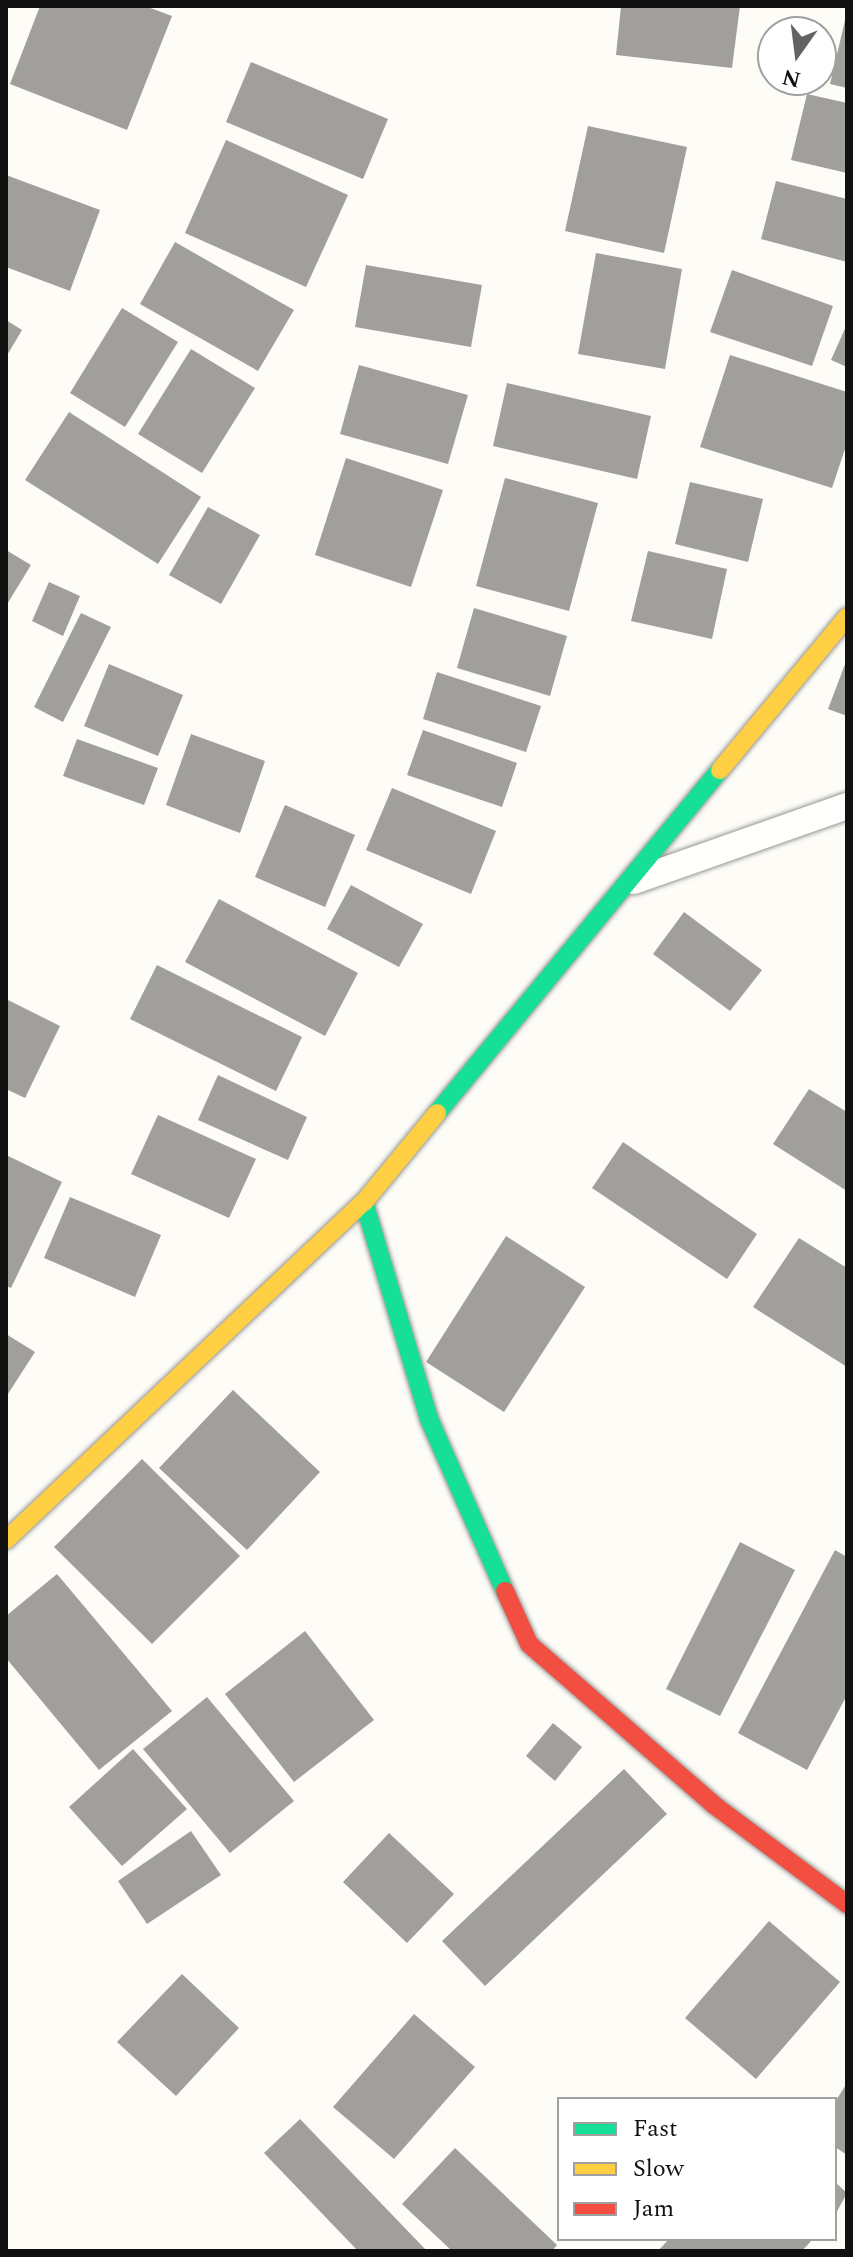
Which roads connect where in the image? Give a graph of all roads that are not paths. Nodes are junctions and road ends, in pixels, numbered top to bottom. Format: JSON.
{"nodes":[{"id":1,"x":847,"y":617,"type":"edge"},
{"id":2,"x":847,"y":806,"type":"edge"},
{"id":3,"x":634,"y":881,"type":"junction"},
{"id":4,"x":364,"y":1202,"type":"junction"},
{"id":5,"x":6,"y":1540,"type":"edge"},
{"id":6,"x":847,"y":1904,"type":"edge"}],
"edges":[{"from":1,"to":3,"type":"main road"},
{"from":2,"to":3,"type":"lane"},
{"from":3,"to":4,"type":"main road"},
{"from":4,"to":5,"type":"main road"},
{"from":4,"to":6,"type":"main road"}]}
